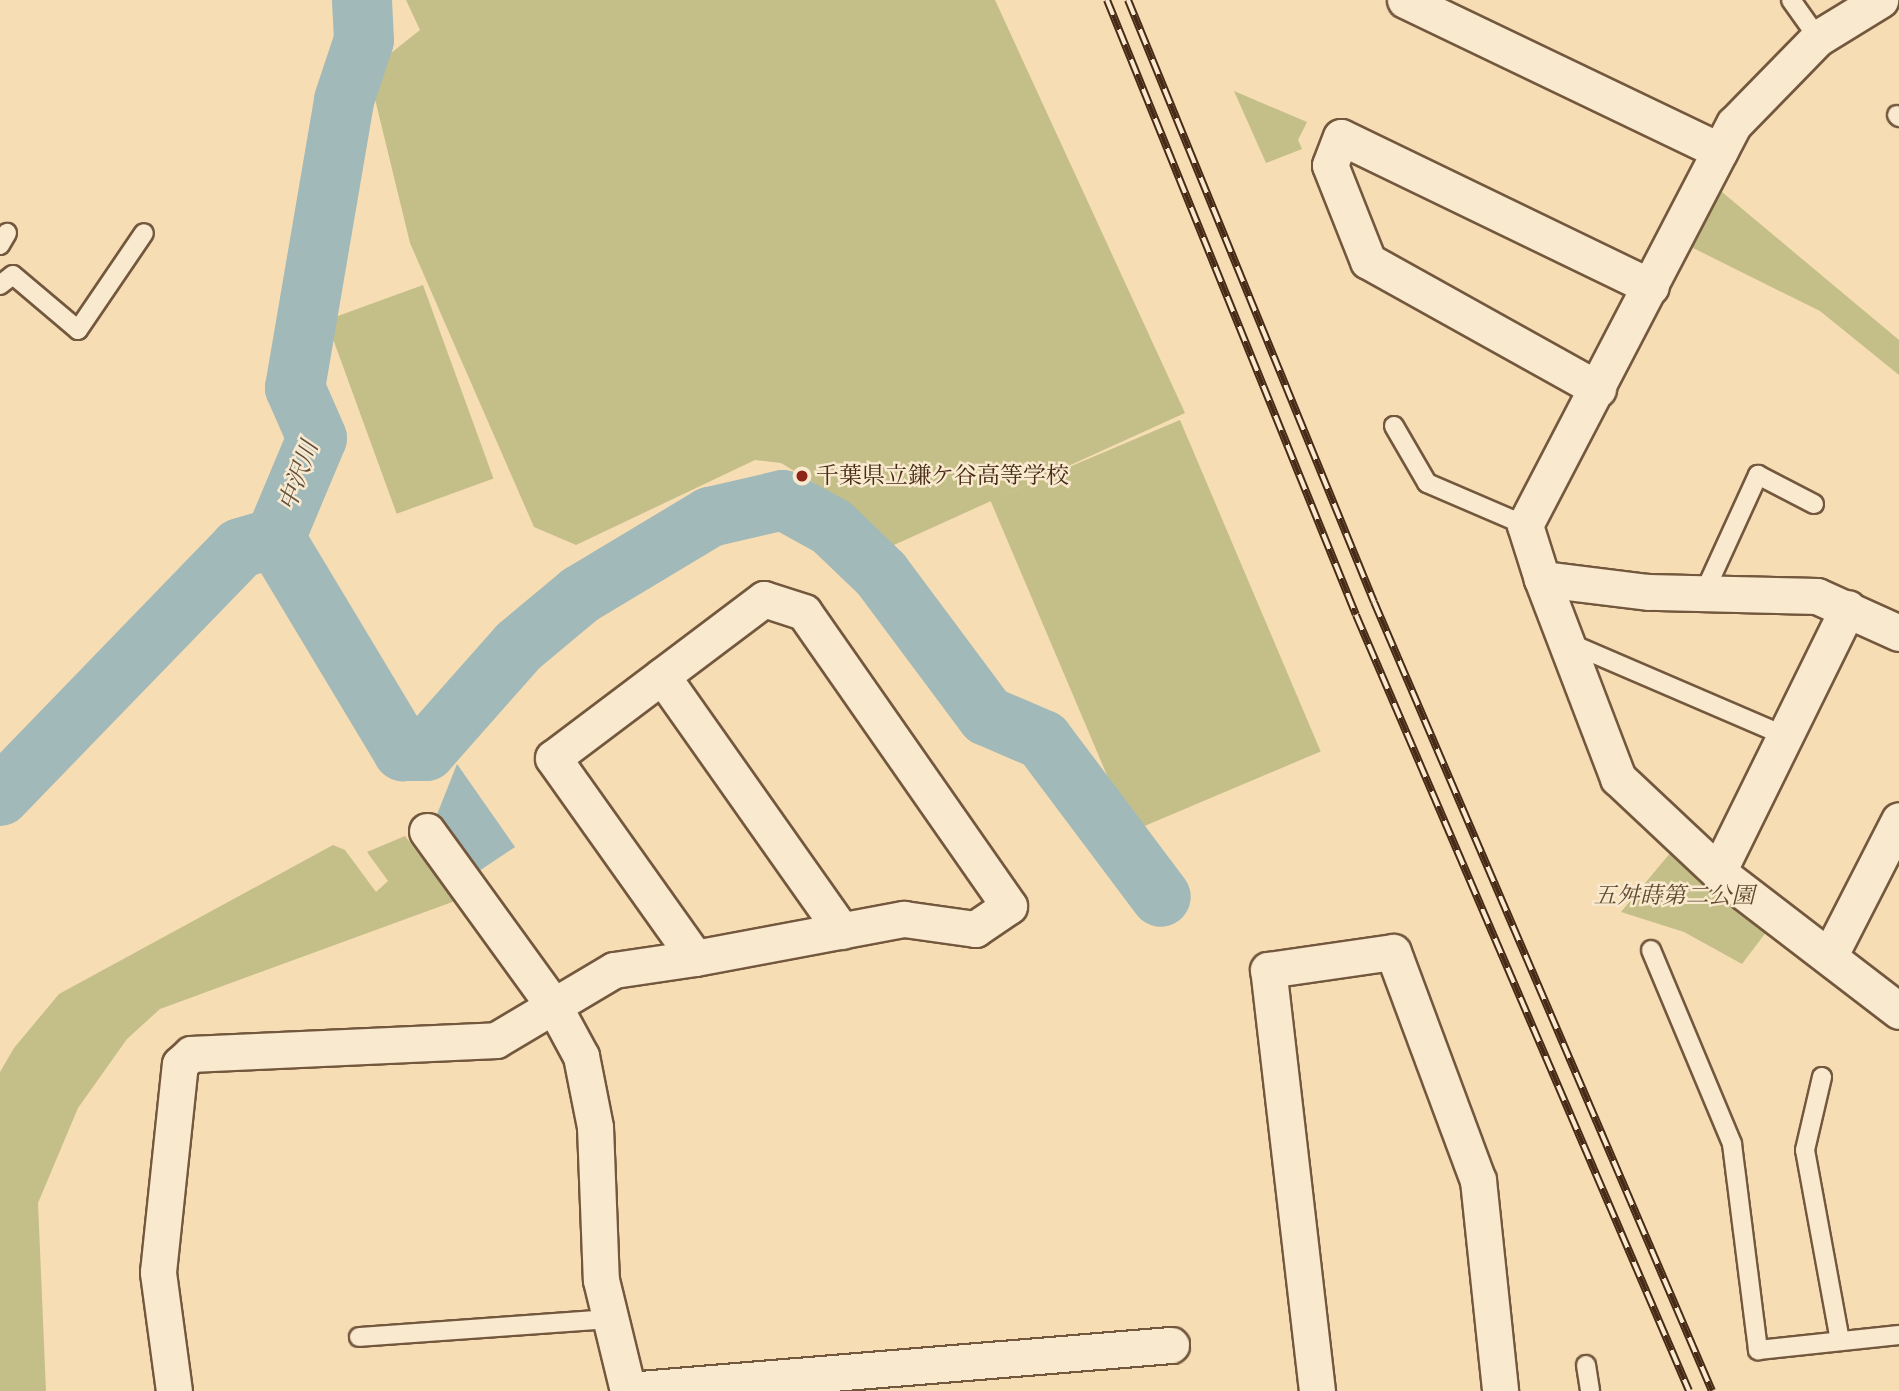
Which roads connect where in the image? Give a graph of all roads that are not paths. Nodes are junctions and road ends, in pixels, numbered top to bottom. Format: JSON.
{"nodes":[{"id":1,"x":1405,"y":0,"type":"edge"},
{"id":2,"x":1791,"y":0,"type":"edge"},
{"id":3,"x":1880,"y":0,"type":"edge"},
{"id":4,"x":1818,"y":38,"type":"junction"},
{"id":5,"x":1720,"y":151,"type":"junction"},
{"id":6,"x":144,"y":233,"type":"dead end"},
{"id":7,"x":0,"y":285,"type":"edge"},
{"id":8,"x":1651,"y":287,"type":"junction"},
{"id":9,"x":1598,"y":389,"type":"junction"},
{"id":10,"x":1394,"y":426,"type":"dead end"},
{"id":11,"x":1814,"y":504,"type":"dead end"},
{"id":12,"x":1525,"y":525,"type":"junction"},
{"id":13,"x":1542,"y":579,"type":"junction"},
{"id":14,"x":1704,"y":593,"type":"junction"},
{"id":15,"x":1848,"y":608,"type":"junction"},
{"id":16,"x":1899,"y":633,"type":"edge"},
{"id":17,"x":1566,"y":641,"type":"junction"},
{"id":18,"x":662,"y":676,"type":"junction"},
{"id":19,"x":1785,"y":736,"type":"junction"},
{"id":20,"x":1899,"y":820,"type":"edge"},
{"id":21,"x":427,"y":831,"type":"dead end"},
{"id":22,"x":1718,"y":872,"type":"junction"},
{"id":23,"x":842,"y":931,"type":"junction"},
{"id":24,"x":1651,"y":950,"type":"dead end"},
{"id":25,"x":1831,"y":953,"type":"junction"},
{"id":26,"x":695,"y":958,"type":"junction"},
{"id":27,"x":555,"y":1008,"type":"junction"},
{"id":28,"x":1899,"y":1011,"type":"edge"},
{"id":29,"x":1822,"y":1077,"type":"dead end"},
{"id":30,"x":611,"y":1319,"type":"junction"},
{"id":31,"x":1899,"y":1335,"type":"edge"},
{"id":32,"x":359,"y":1337,"type":"dead end"},
{"id":33,"x":1840,"y":1340,"type":"junction"},
{"id":34,"x":1171,"y":1345,"type":"dead end"},
{"id":35,"x":1586,"y":1366,"type":"dead end"},
{"id":36,"x":174,"y":1391,"type":"edge"},
{"id":37,"x":628,"y":1391,"type":"edge"},
{"id":38,"x":1317,"y":1391,"type":"edge"},
{"id":39,"x":1500,"y":1391,"type":"edge"},
{"id":40,"x":1590,"y":1391,"type":"edge"}],
"edges":[{"from":1,"to":5,"type":"street"},
{"from":2,"to":4,"type":"lane"},
{"from":3,"to":4,"type":"street"},
{"from":4,"to":5,"type":"street"},
{"from":5,"to":8,"type":"street"},
{"from":6,"to":7,"type":"lane"},
{"from":8,"to":9,"type":"street"},
{"from":8,"to":9,"type":"street"},
{"from":9,"to":12,"type":"street"},
{"from":10,"to":12,"type":"lane"},
{"from":11,"to":14,"type":"lane"},
{"from":12,"to":13,"type":"street"},
{"from":13,"to":14,"type":"street"},
{"from":13,"to":17,"type":"street"},
{"from":14,"to":15,"type":"street"},
{"from":15,"to":16,"type":"street"},
{"from":15,"to":19,"type":"street"},
{"from":17,"to":19,"type":"lane"},
{"from":17,"to":22,"type":"street"},
{"from":18,"to":23,"type":"street"},
{"from":18,"to":23,"type":"street"},
{"from":18,"to":26,"type":"street"},
{"from":19,"to":22,"type":"street"},
{"from":20,"to":25,"type":"street"},
{"from":21,"to":27,"type":"street"},
{"from":22,"to":25,"type":"street"},
{"from":23,"to":26,"type":"street"},
{"from":24,"to":33,"type":"lane"},
{"from":25,"to":28,"type":"street"},
{"from":26,"to":27,"type":"street"},
{"from":27,"to":30,"type":"street"},
{"from":27,"to":36,"type":"street"},
{"from":29,"to":33,"type":"lane"},
{"from":30,"to":32,"type":"lane"},
{"from":30,"to":37,"type":"street"},
{"from":31,"to":33,"type":"lane"},
{"from":34,"to":37,"type":"street"},
{"from":35,"to":40,"type":"lane"},
{"from":38,"to":39,"type":"street"}]}
